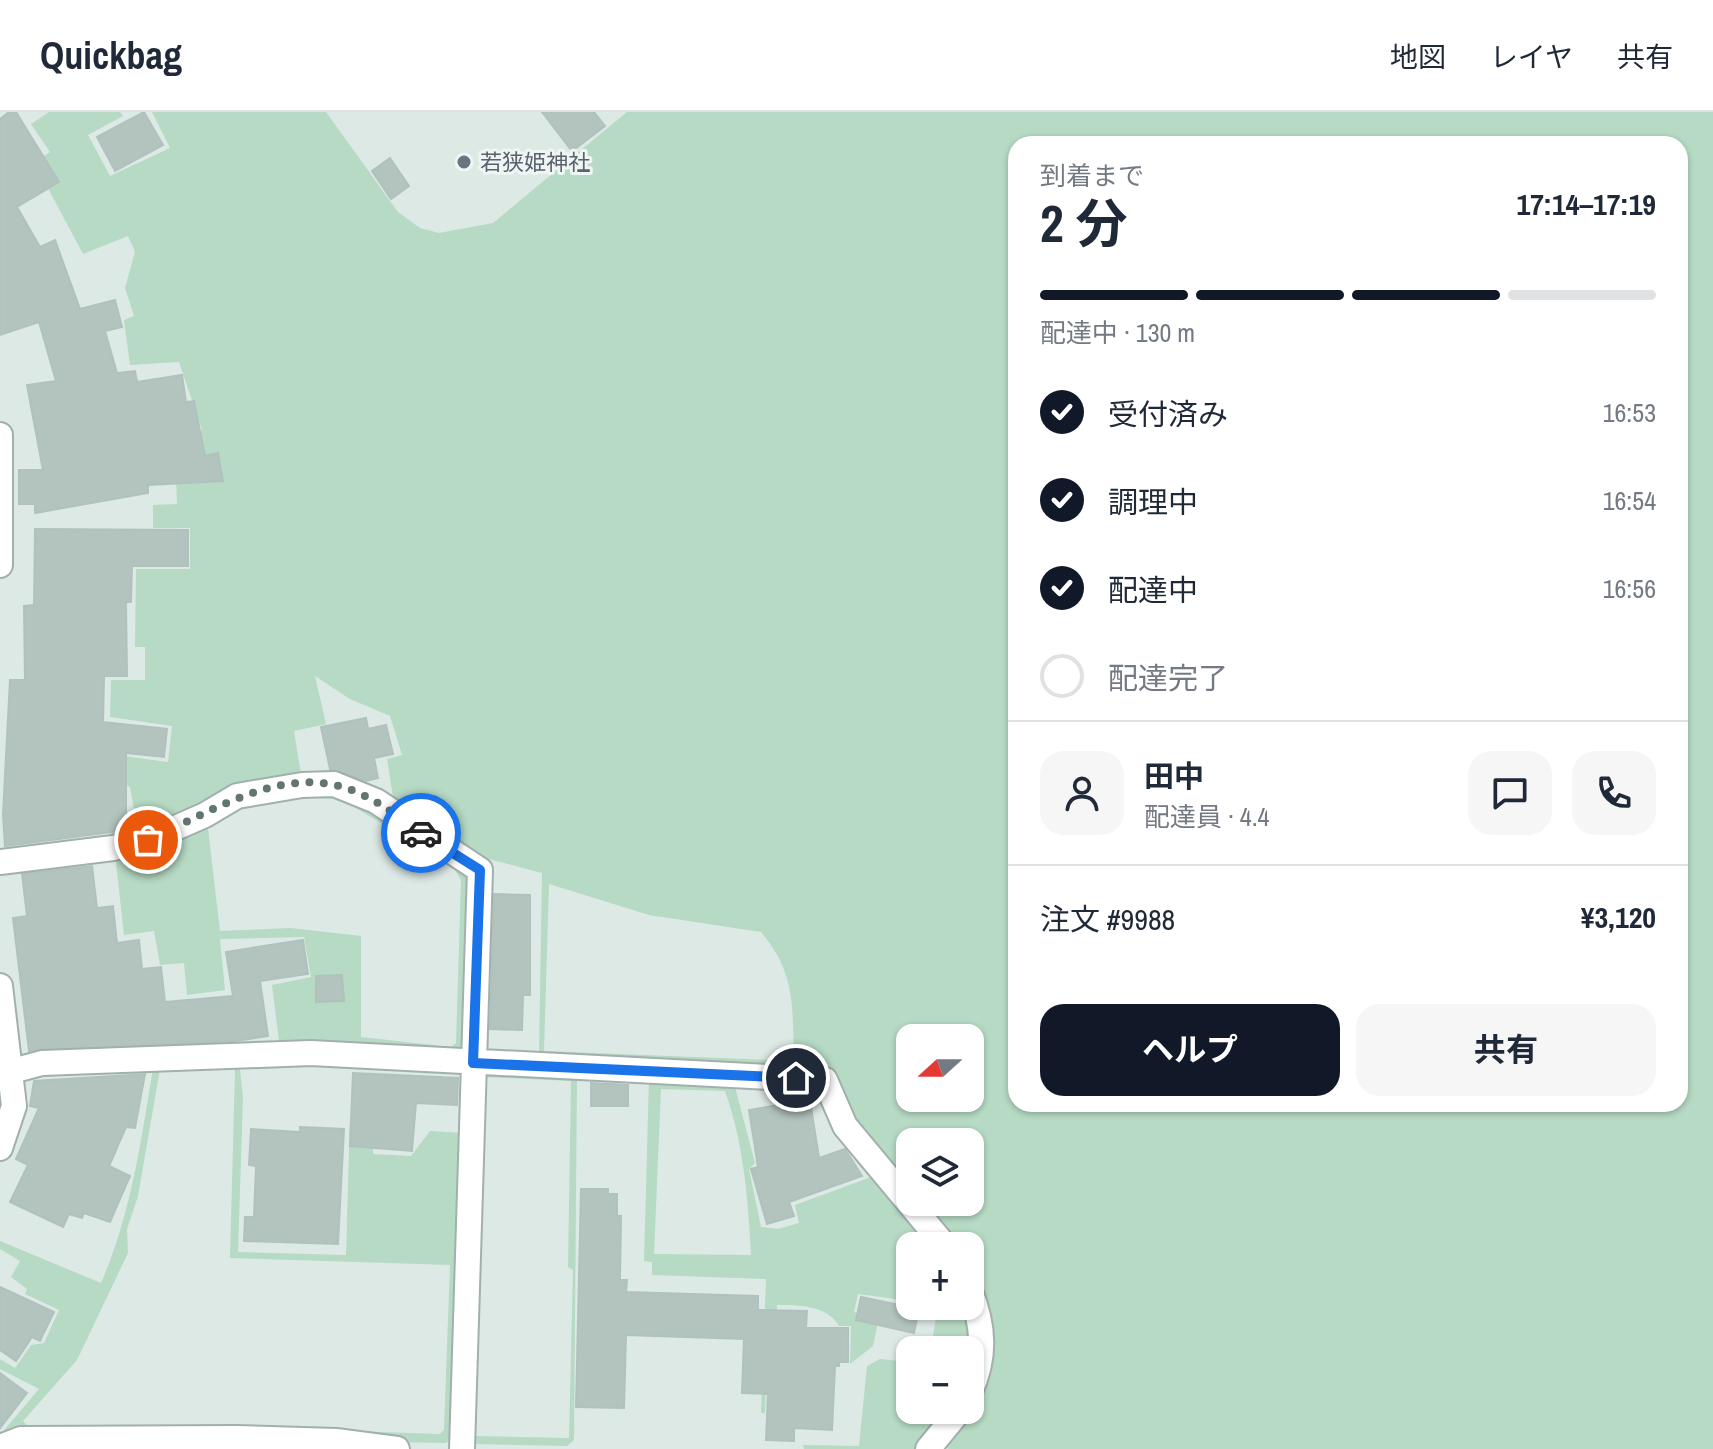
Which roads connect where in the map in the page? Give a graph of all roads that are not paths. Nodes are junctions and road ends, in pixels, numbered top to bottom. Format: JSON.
{"nodes":[{"id":1,"x":0,"y":435,"type":"edge"},
{"id":2,"x":0,"y":565,"type":"edge"},
{"id":3,"x":0,"y":862,"type":"edge"},
{"id":4,"x":0,"y":986,"type":"edge"},
{"id":5,"x":473,"y":1063,"type":"junction"},
{"id":6,"x":12,"y":1071,"type":"junction"},
{"id":7,"x":0,"y":1148,"type":"edge"},
{"id":8,"x":933,"y":1232,"type":"edge"},
{"id":9,"x":949,"y":1424,"type":"edge"},
{"id":10,"x":0,"y":1447,"type":"edge"},
{"id":11,"x":397,"y":1449,"type":"edge"},
{"id":12,"x":462,"y":1449,"type":"edge"},
{"id":13,"x":928,"y":1449,"type":"edge"}],
"edges":[{"from":1,"to":2,"type":"street"},
{"from":3,"to":5,"type":"street"},
{"from":4,"to":6,"type":"street"},
{"from":5,"to":6,"type":"street"},
{"from":5,"to":8,"type":"street"},
{"from":5,"to":12,"type":"street"},
{"from":6,"to":7,"type":"street"},
{"from":9,"to":13,"type":"street"},
{"from":10,"to":11,"type":"street"}]}
